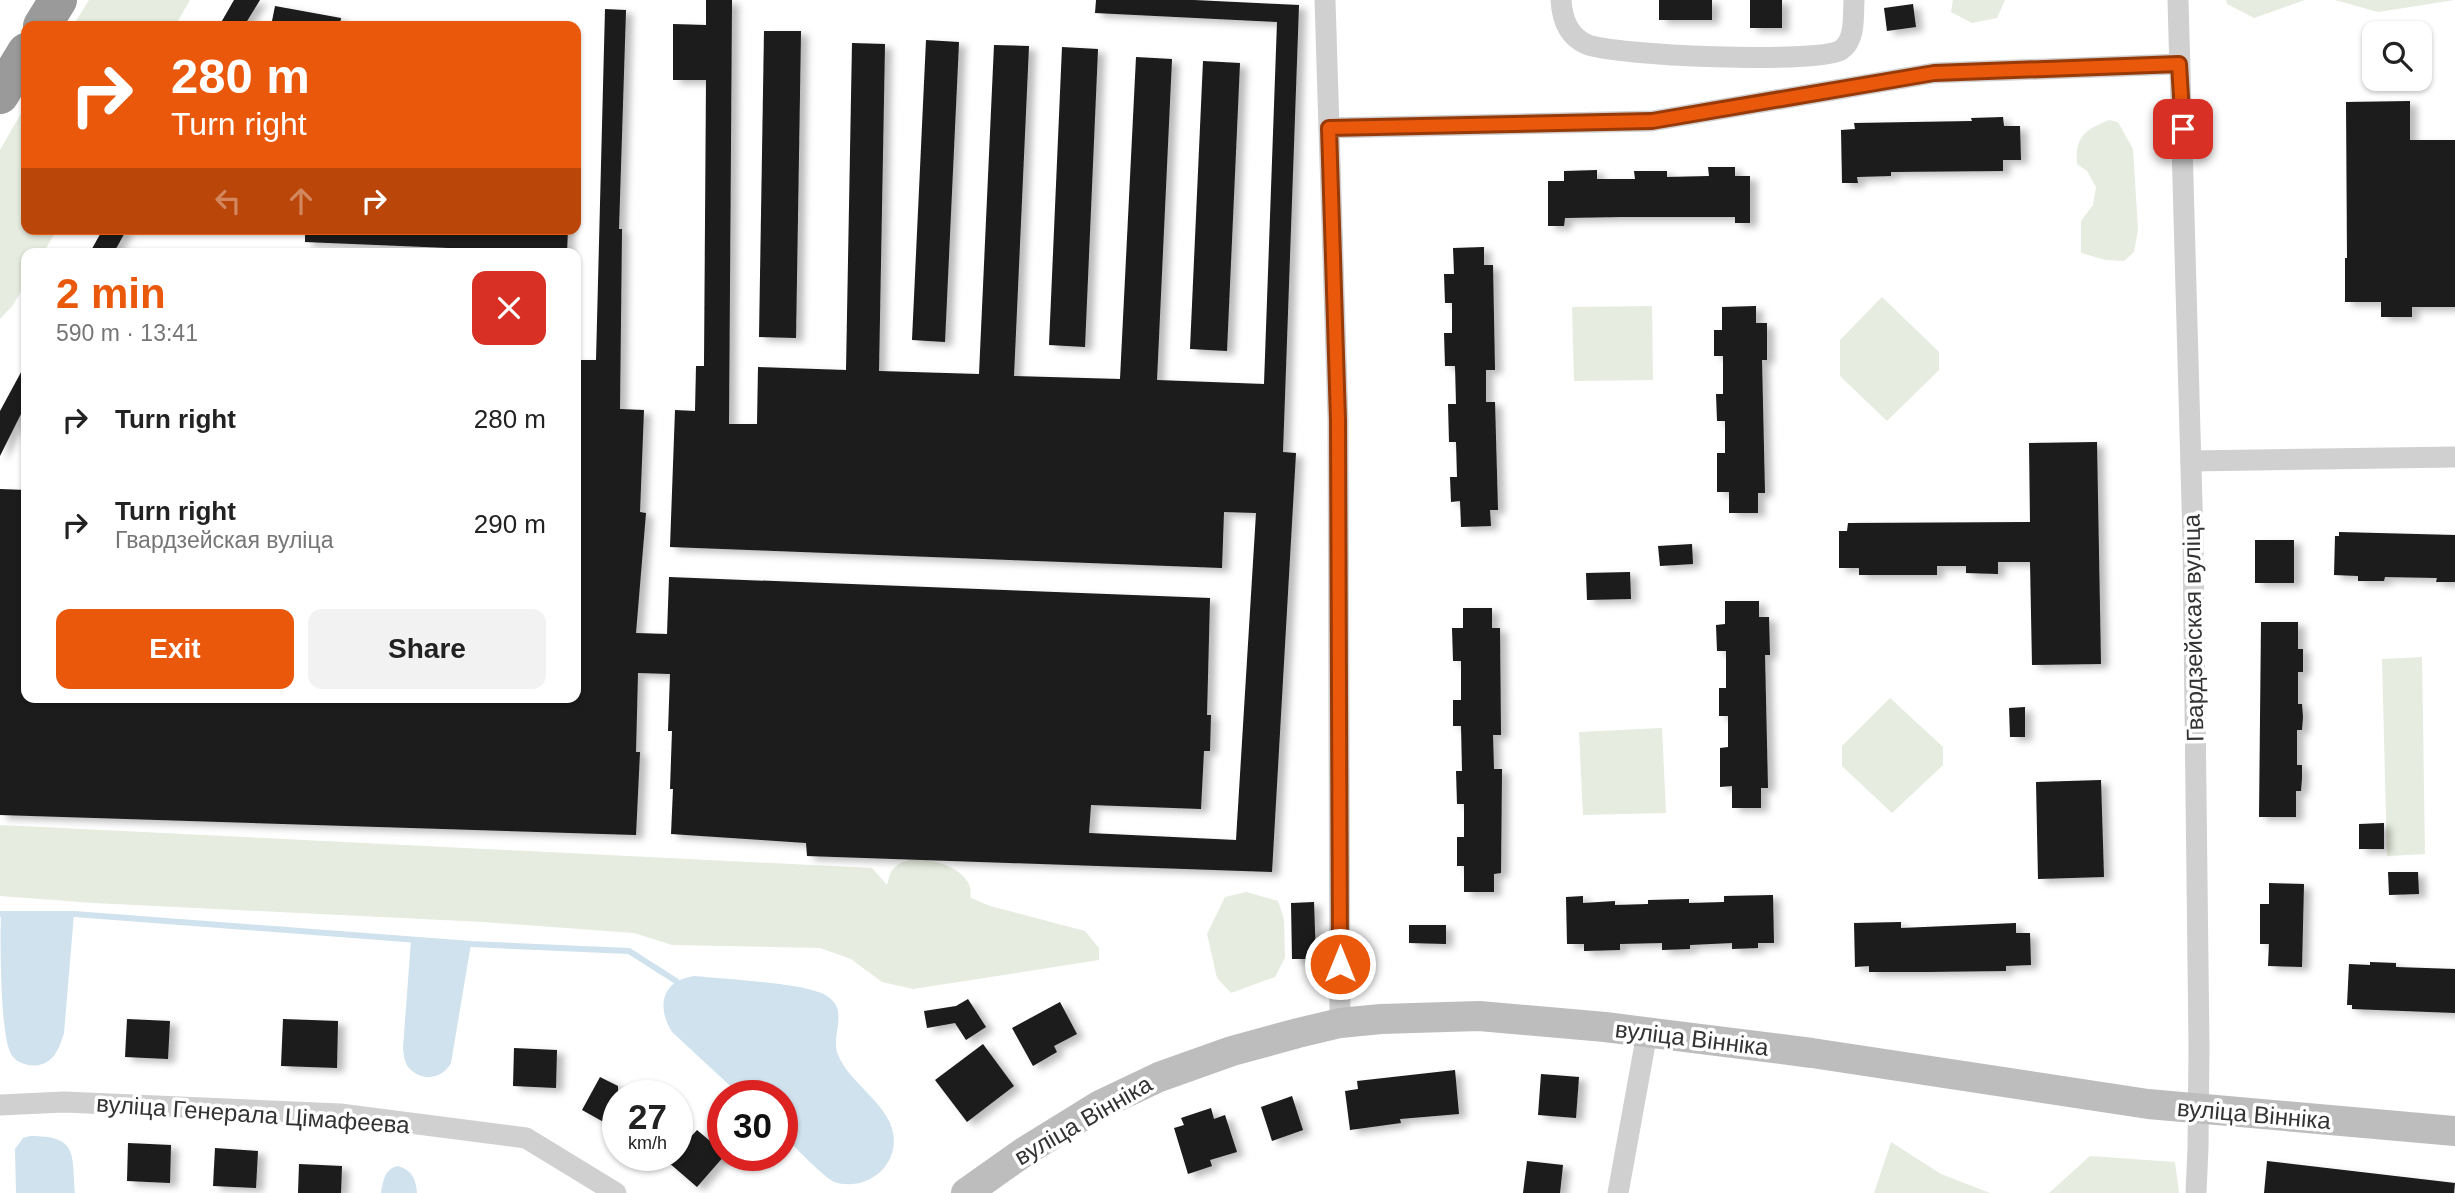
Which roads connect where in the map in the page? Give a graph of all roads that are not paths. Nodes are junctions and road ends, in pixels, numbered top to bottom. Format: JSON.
{"nodes":[{"id":1,"x":58,"y":0,"type":"edge"},
{"id":2,"x":1325,"y":0,"type":"edge"},
{"id":3,"x":1561,"y":0,"type":"edge"},
{"id":4,"x":1854,"y":0,"type":"edge"},
{"id":5,"x":2178,"y":0,"type":"edge"},
{"id":6,"x":45,"y":21,"type":"edge"},
{"id":7,"x":21,"y":60,"type":"edge"},
{"id":8,"x":2179,"y":64,"type":"junction"},
{"id":9,"x":0,"y":95,"type":"edge"},
{"id":10,"x":1329,"y":128,"type":"junction"},
{"id":11,"x":2455,"y":457,"type":"edge"},
{"id":12,"x":2190,"y":461,"type":"junction"},
{"id":13,"x":1340,"y":1023,"type":"junction"},
{"id":14,"x":1647,"y":1033,"type":"junction"},
{"id":15,"x":0,"y":1105,"type":"edge"},
{"id":16,"x":2199,"y":1109,"type":"junction"},
{"id":17,"x":2455,"y":1131,"type":"edge"},
{"id":18,"x":616,"y":1193,"type":"edge"},
{"id":19,"x":966,"y":1193,"type":"edge"},
{"id":20,"x":1618,"y":1193,"type":"edge"},
{"id":21,"x":2196,"y":1193,"type":"edge"}],
"edges":[{"from":1,"to":6,"type":"highway"},
{"from":2,"to":10,"type":"street"},
{"from":3,"to":4,"type":"street"},
{"from":5,"to":8,"type":"street","name":"Гвардзейская вуліца"},
{"from":7,"to":9,"type":"highway"},
{"from":8,"to":10,"type":"street"},
{"from":8,"to":12,"type":"street","name":"Гвардзейская вуліца"},
{"from":10,"to":13,"type":"street"},
{"from":11,"to":12,"type":"street"},
{"from":12,"to":16,"type":"street","name":"Гвардзейская вуліца"},
{"from":13,"to":14,"type":"street","name":"вуліца Вінніка"},
{"from":13,"to":19,"type":"street","name":"вуліца Вінніка"},
{"from":14,"to":16,"type":"street","name":"вуліца Вінніка"},
{"from":14,"to":20,"type":"street"},
{"from":15,"to":18,"type":"street","name":"вуліца Генерала Цімафеева"},
{"from":16,"to":17,"type":"street","name":"вуліца Вінніка"},
{"from":16,"to":21,"type":"street","name":"Гвардзейская вуліца"}]}
